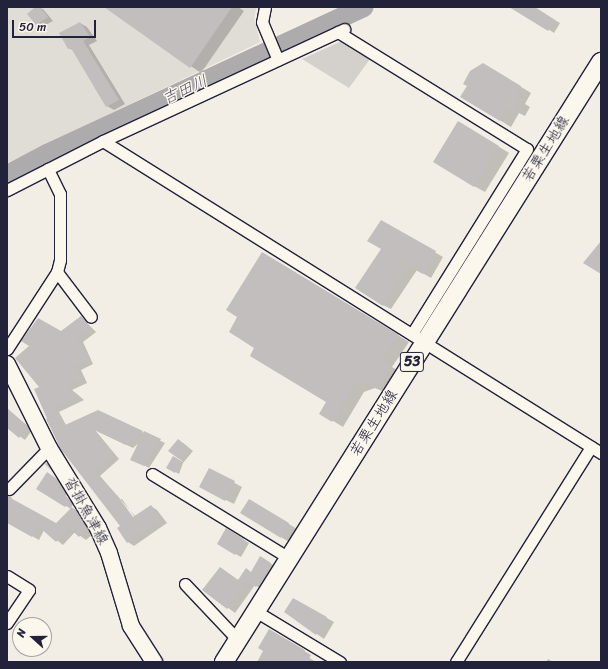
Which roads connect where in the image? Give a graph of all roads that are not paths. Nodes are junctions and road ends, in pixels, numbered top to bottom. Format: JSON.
{"nodes":[{"id":1,"x":265,"y":7,"type":"edge"},
{"id":2,"x":278,"y":60,"type":"junction"},
{"id":3,"x":601,"y":62,"type":"edge"},
{"id":4,"x":103,"y":141,"type":"junction"},
{"id":5,"x":48,"y":169,"type":"junction"},
{"id":6,"x":7,"y":190,"type":"edge"},
{"id":7,"x":57,"y":272,"type":"junction"},
{"id":8,"x":91,"y":317,"type":"dead end"},
{"id":9,"x":418,"y":338,"type":"junction"},
{"id":10,"x":7,"y":349,"type":"edge"},
{"id":11,"x":7,"y":364,"type":"edge"},
{"id":12,"x":591,"y":447,"type":"junction"},
{"id":13,"x":49,"y":448,"type":"junction"},
{"id":14,"x":601,"y":453,"type":"edge"},
{"id":15,"x":152,"y":474,"type":"dead end"},
{"id":16,"x":9,"y":490,"type":"dead end"},
{"id":17,"x":289,"y":558,"type":"junction"},
{"id":18,"x":7,"y":576,"type":"edge"},
{"id":19,"x":185,"y":584,"type":"dead end"},
{"id":20,"x":257,"y":612,"type":"junction"},
{"id":21,"x":7,"y":623,"type":"edge"},
{"id":22,"x":238,"y":640,"type":"junction"},
{"id":23,"x":154,"y":662,"type":"edge"},
{"id":24,"x":224,"y":662,"type":"edge"},
{"id":25,"x":340,"y":662,"type":"edge"},
{"id":26,"x":456,"y":662,"type":"edge"}],
"edges":[{"from":1,"to":2,"type":"street"},
{"from":2,"to":4,"type":"street"},
{"from":2,"to":9,"type":"street"},
{"from":3,"to":9,"type":"main road","name":"若栗生地線","number":"53"},
{"from":4,"to":5,"type":"street"},
{"from":4,"to":9,"type":"street"},
{"from":5,"to":6,"type":"street"},
{"from":5,"to":7,"type":"street"},
{"from":7,"to":8,"type":"street"},
{"from":7,"to":10,"type":"street"},
{"from":9,"to":12,"type":"street"},
{"from":9,"to":17,"type":"main road","name":"若栗生地線","number":"53"},
{"from":11,"to":13,"type":"main road","name":"沓掛魚津線"},
{"from":12,"to":14,"type":"street"},
{"from":12,"to":26,"type":"street"},
{"from":13,"to":16,"type":"street"},
{"from":13,"to":23,"type":"main road","name":"沓掛魚津線"},
{"from":15,"to":17,"type":"street"},
{"from":17,"to":20,"type":"main road","name":"若栗生地線","number":"53"},
{"from":18,"to":21,"type":"street"},
{"from":19,"to":22,"type":"street"},
{"from":20,"to":22,"type":"main road","name":"若栗生地線","number":"53"},
{"from":20,"to":25,"type":"street"},
{"from":22,"to":24,"type":"main road","name":"若栗生地線","number":"53"}]}
